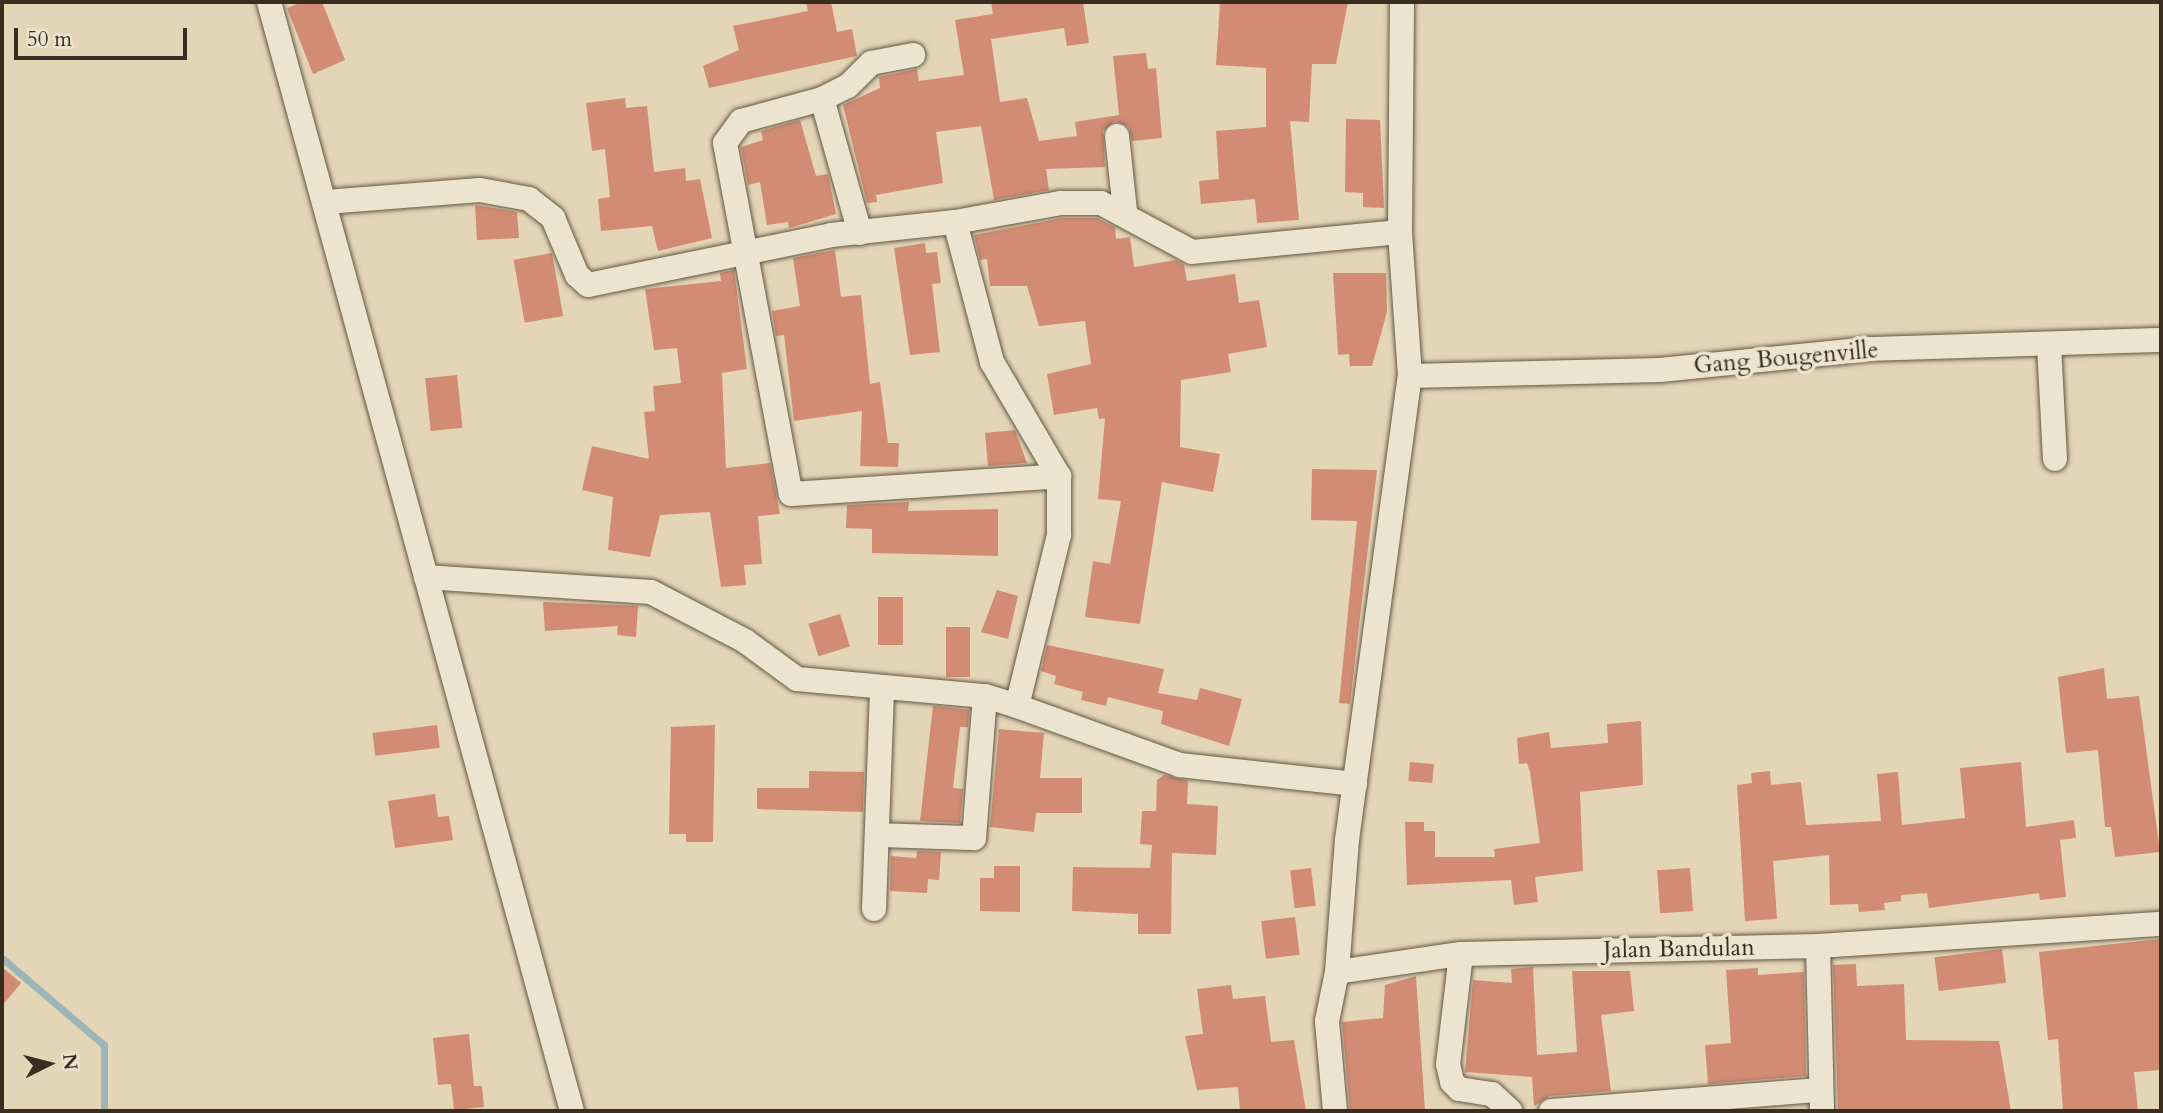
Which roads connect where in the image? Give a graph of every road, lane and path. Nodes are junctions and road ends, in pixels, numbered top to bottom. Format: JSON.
{"nodes":[{"id":1,"x":269,"y":2,"type":"edge"},
{"id":2,"x":1402,"y":2,"type":"edge"},
{"id":3,"x":913,"y":55,"type":"dead end"},
{"id":4,"x":822,"y":99,"type":"junction"},
{"id":5,"x":1116,"y":136,"type":"dead end"},
{"id":6,"x":326,"y":202,"type":"junction"},
{"id":7,"x":1125,"y":211,"type":"junction"},
{"id":8,"x":955,"y":222,"type":"junction"},
{"id":9,"x":1400,"y":232,"type":"junction"},
{"id":10,"x":860,"y":233,"type":"junction"},
{"id":11,"x":747,"y":252,"type":"junction"},
{"id":12,"x":2161,"y":340,"type":"edge"},
{"id":13,"x":2049,"y":345,"type":"junction"},
{"id":14,"x":1410,"y":376,"type":"junction"},
{"id":15,"x":2056,"y":459,"type":"dead end"},
{"id":16,"x":1059,"y":476,"type":"junction"},
{"id":17,"x":426,"y":577,"type":"junction"},
{"id":18,"x":882,"y":688,"type":"junction"},
{"id":19,"x":985,"y":696,"type":"junction"},
{"id":20,"x":1017,"y":706,"type":"junction"},
{"id":21,"x":1355,"y":784,"type":"junction"},
{"id":22,"x":877,"y":835,"type":"junction"},
{"id":23,"x":874,"y":909,"type":"dead end"},
{"id":24,"x":2161,"y":924,"type":"edge"},
{"id":25,"x":1818,"y":946,"type":"junction"},
{"id":26,"x":1461,"y":954,"type":"junction"},
{"id":27,"x":1337,"y":972,"type":"junction"},
{"id":28,"x":1821,"y":1101,"type":"edge"},
{"id":29,"x":572,"y":1111,"type":"edge"},
{"id":30,"x":1335,"y":1111,"type":"edge"},
{"id":31,"x":1510,"y":1111,"type":"edge"},
{"id":32,"x":1551,"y":1111,"type":"edge"}],
"edges":[{"from":1,"to":6,"type":"street"},
{"from":2,"to":9,"type":"street"},
{"from":3,"to":4,"type":"street"},
{"from":4,"to":10,"type":"street"},
{"from":4,"to":11,"type":"street"},
{"from":5,"to":7,"type":"street"},
{"from":6,"to":11,"type":"street"},
{"from":6,"to":17,"type":"street"},
{"from":7,"to":8,"type":"street"},
{"from":7,"to":9,"type":"street"},
{"from":8,"to":10,"type":"street"},
{"from":8,"to":16,"type":"street"},
{"from":9,"to":14,"type":"street"},
{"from":10,"to":11,"type":"street"},
{"from":11,"to":16,"type":"street"},
{"from":12,"to":13,"type":"street","name":"Gang Bougenville"},
{"from":13,"to":14,"type":"street","name":"Gang Bougenville"},
{"from":13,"to":15,"type":"street"},
{"from":14,"to":21,"type":"street"},
{"from":16,"to":20,"type":"street"},
{"from":17,"to":18,"type":"street"},
{"from":17,"to":29,"type":"street"},
{"from":18,"to":19,"type":"street"},
{"from":18,"to":22,"type":"street"},
{"from":19,"to":20,"type":"street"},
{"from":19,"to":22,"type":"street"},
{"from":20,"to":21,"type":"street"},
{"from":21,"to":27,"type":"street"},
{"from":22,"to":23,"type":"street"},
{"from":24,"to":25,"type":"street","name":"Jalan Bandulan"},
{"from":25,"to":26,"type":"street","name":"Jalan Bandulan"},
{"from":25,"to":28,"type":"street"},
{"from":26,"to":27,"type":"street","name":"Jalan Bandulan"},
{"from":26,"to":31,"type":"street"},
{"from":27,"to":30,"type":"street"},
{"from":28,"to":32,"type":"street"}]}
